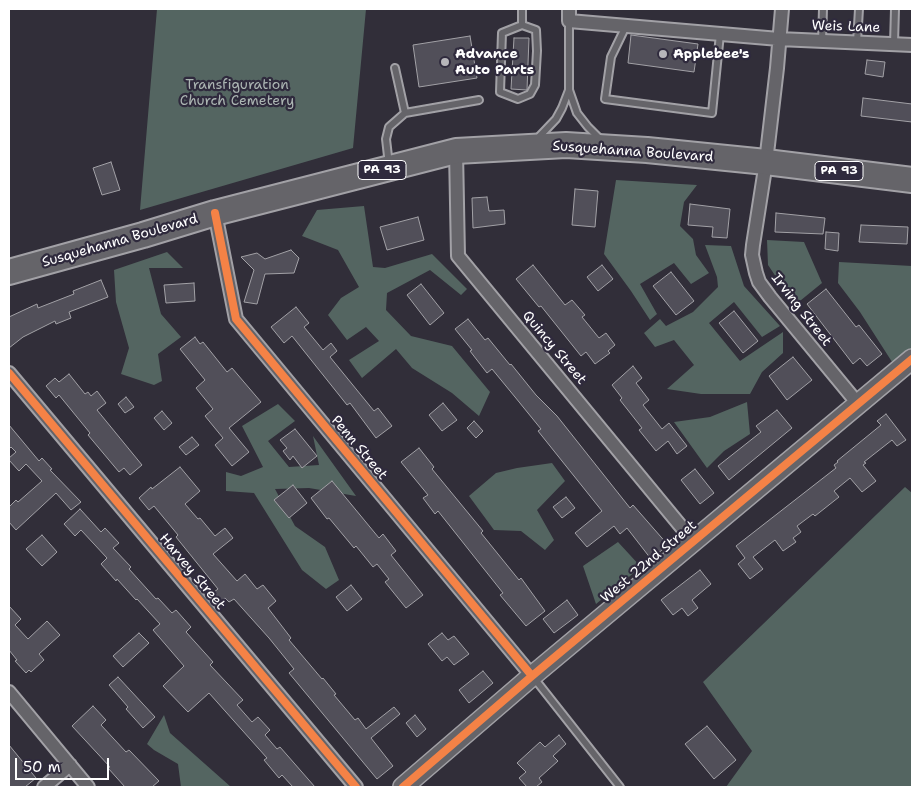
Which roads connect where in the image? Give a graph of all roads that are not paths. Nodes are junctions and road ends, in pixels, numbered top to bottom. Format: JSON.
{"nodes":[{"id":1,"x":522,"y":9,"type":"edge"},
{"id":2,"x":782,"y":9,"type":"edge"},
{"id":3,"x":823,"y":9,"type":"edge"},
{"id":4,"x":859,"y":9,"type":"edge"},
{"id":5,"x":895,"y":9,"type":"edge"},
{"id":6,"x":569,"y":15,"type":"edge"},
{"id":7,"x":522,"y":25,"type":"junction"},
{"id":8,"x":626,"y":26,"type":"junction"},
{"id":9,"x":720,"y":34,"type":"junction"},
{"id":10,"x":779,"y":39,"type":"junction"},
{"id":11,"x":822,"y":41,"type":"junction"},
{"id":12,"x":857,"y":42,"type":"junction"},
{"id":13,"x":894,"y":44,"type":"junction"},
{"id":14,"x":912,"y":44,"type":"edge"},
{"id":15,"x":395,"y":68,"type":"dead end"},
{"id":16,"x":569,"y":90,"type":"junction"},
{"id":17,"x":479,"y":100,"type":"dead end"},
{"id":18,"x":405,"y":113,"type":"junction"},
{"id":19,"x":530,"y":147,"type":"junction"},
{"id":20,"x":609,"y":148,"type":"junction"},
{"id":21,"x":456,"y":151,"type":"junction"},
{"id":22,"x":766,"y":162,"type":"junction"},
{"id":23,"x":390,"y":168,"type":"junction"},
{"id":24,"x":912,"y":180,"type":"edge"},
{"id":25,"x":216,"y":213,"type":"junction"},
{"id":26,"x":9,"y":272,"type":"edge"},
{"id":27,"x":912,"y":359,"type":"edge"},
{"id":28,"x":9,"y":373,"type":"edge"},
{"id":29,"x":859,"y":404,"type":"junction"},
{"id":30,"x":693,"y":541,"type":"junction"},
{"id":31,"x":532,"y":676,"type":"junction"},
{"id":32,"x":9,"y":692,"type":"edge"},
{"id":33,"x":70,"y":765,"type":"junction"},
{"id":34,"x":44,"y":787,"type":"edge"},
{"id":35,"x":88,"y":787,"type":"edge"},
{"id":36,"x":356,"y":787,"type":"edge"},
{"id":37,"x":403,"y":787,"type":"edge"},
{"id":38,"x":620,"y":787,"type":"edge"}],
"edges":[{"from":1,"to":7,"type":"lane"},
{"from":2,"to":10,"type":"street"},
{"from":3,"to":11,"type":"lane"},
{"from":4,"to":12,"type":"lane"},
{"from":5,"to":13,"type":"lane"},
{"from":6,"to":8,"type":"street","name":"Weis Lane"},
{"from":6,"to":16,"type":"lane"},
{"from":7,"to":7,"type":"lane"},
{"from":8,"to":9,"type":"street","name":"Weis Lane"},
{"from":8,"to":9,"type":"lane"},
{"from":9,"to":10,"type":"street","name":"Weis Lane"},
{"from":10,"to":11,"type":"street","name":"Weis Lane"},
{"from":10,"to":22,"type":"street"},
{"from":11,"to":12,"type":"street","name":"Weis Lane"},
{"from":12,"to":13,"type":"street","name":"Weis Lane"},
{"from":13,"to":14,"type":"street","name":"Weis Lane"},
{"from":15,"to":18,"type":"lane"},
{"from":16,"to":19,"type":"lane"},
{"from":16,"to":20,"type":"lane"},
{"from":17,"to":18,"type":"lane"},
{"from":18,"to":23,"type":"lane"},
{"from":19,"to":20,"type":"highway","name":"Susquehanna Boulevard","number":"PA 93"},
{"from":19,"to":21,"type":"highway","name":"Susquehanna Boulevard","number":"PA 93"},
{"from":20,"to":22,"type":"highway","name":"Susquehanna Boulevard","number":"PA 93"},
{"from":21,"to":23,"type":"highway","name":"Susquehanna Boulevard","number":"PA 93"},
{"from":21,"to":30,"type":"street","name":"Quincy Street"},
{"from":22,"to":24,"type":"highway","name":"Susquehanna Boulevard","number":"PA 93"},
{"from":22,"to":29,"type":"street","name":"Irving Street"},
{"from":23,"to":25,"type":"highway","name":"Susquehanna Boulevard","number":"PA 93"},
{"from":25,"to":26,"type":"highway","name":"Susquehanna Boulevard","number":"PA 93"},
{"from":25,"to":31,"type":"street","name":"Penn Street"},
{"from":27,"to":29,"type":"street","name":"West 22nd Street"},
{"from":28,"to":36,"type":"street","name":"Harvey Street"},
{"from":29,"to":30,"type":"street","name":"West 22nd Street"},
{"from":30,"to":31,"type":"street","name":"West 22nd Street"},
{"from":31,"to":37,"type":"street","name":"West 22nd Street"},
{"from":31,"to":38,"type":"lane"},
{"from":32,"to":33,"type":"street"},
{"from":33,"to":34,"type":"street"},
{"from":33,"to":35,"type":"street"}]}
